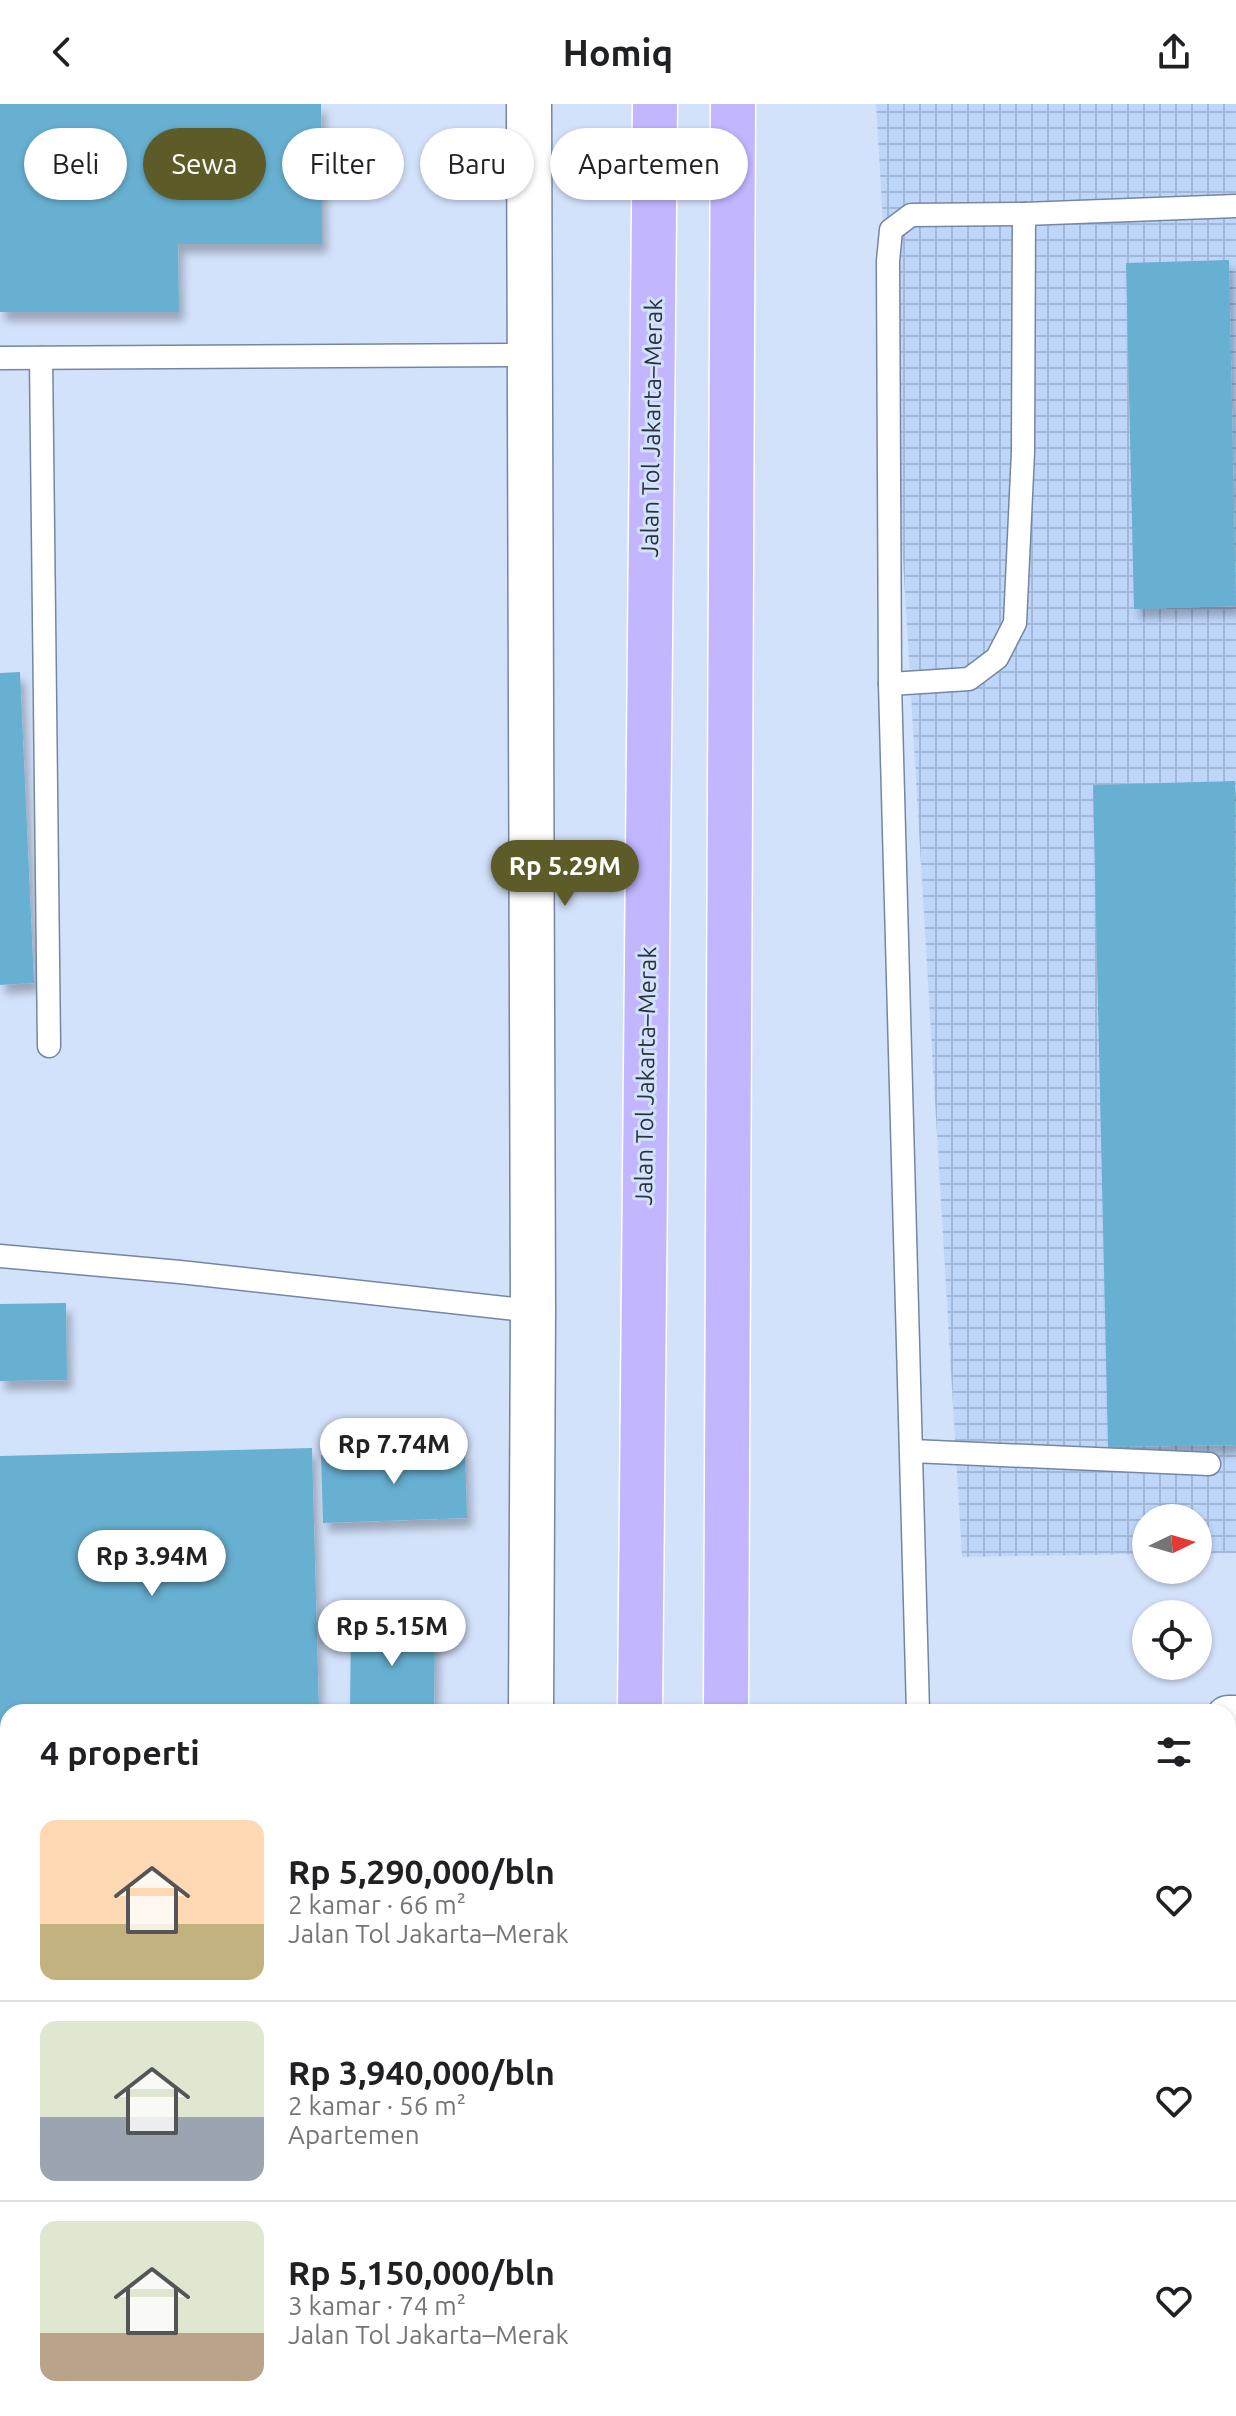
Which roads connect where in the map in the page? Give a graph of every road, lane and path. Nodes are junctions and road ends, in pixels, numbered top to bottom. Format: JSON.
{"nodes":[{"id":1,"x":529,"y":104,"type":"edge"},
{"id":2,"x":655,"y":104,"type":"edge"},
{"id":3,"x":733,"y":104,"type":"edge"},
{"id":4,"x":1236,"y":206,"type":"edge"},
{"id":5,"x":1024,"y":214,"type":"junction"},
{"id":6,"x":529,"y":355,"type":"junction"},
{"id":7,"x":0,"y":358,"type":"edge"},
{"id":8,"x":41,"y":358,"type":"junction"},
{"id":9,"x":890,"y":684,"type":"junction"},
{"id":10,"x":49,"y":1046,"type":"dead end"},
{"id":11,"x":0,"y":1256,"type":"edge"},
{"id":12,"x":533,"y":1311,"type":"junction"},
{"id":13,"x":912,"y":1451,"type":"junction"},
{"id":14,"x":1209,"y":1464,"type":"dead end"},
{"id":15,"x":531,"y":1704,"type":"edge"},
{"id":16,"x":640,"y":1704,"type":"edge"},
{"id":17,"x":726,"y":1704,"type":"edge"},
{"id":18,"x":918,"y":1704,"type":"edge"}],
"edges":[{"from":1,"to":6,"type":"street"},
{"from":2,"to":16,"type":"highway","name":"Jalan Tol Jakarta–Merak"},
{"from":3,"to":17,"type":"highway"},
{"from":4,"to":5,"type":"lane"},
{"from":5,"to":9,"type":"lane"},
{"from":5,"to":9,"type":"lane"},
{"from":6,"to":8,"type":"lane"},
{"from":6,"to":12,"type":"street"},
{"from":7,"to":8,"type":"lane"},
{"from":8,"to":10,"type":"lane"},
{"from":9,"to":13,"type":"lane"},
{"from":11,"to":12,"type":"lane"},
{"from":12,"to":15,"type":"street"},
{"from":13,"to":14,"type":"lane"},
{"from":13,"to":18,"type":"lane"}]}
